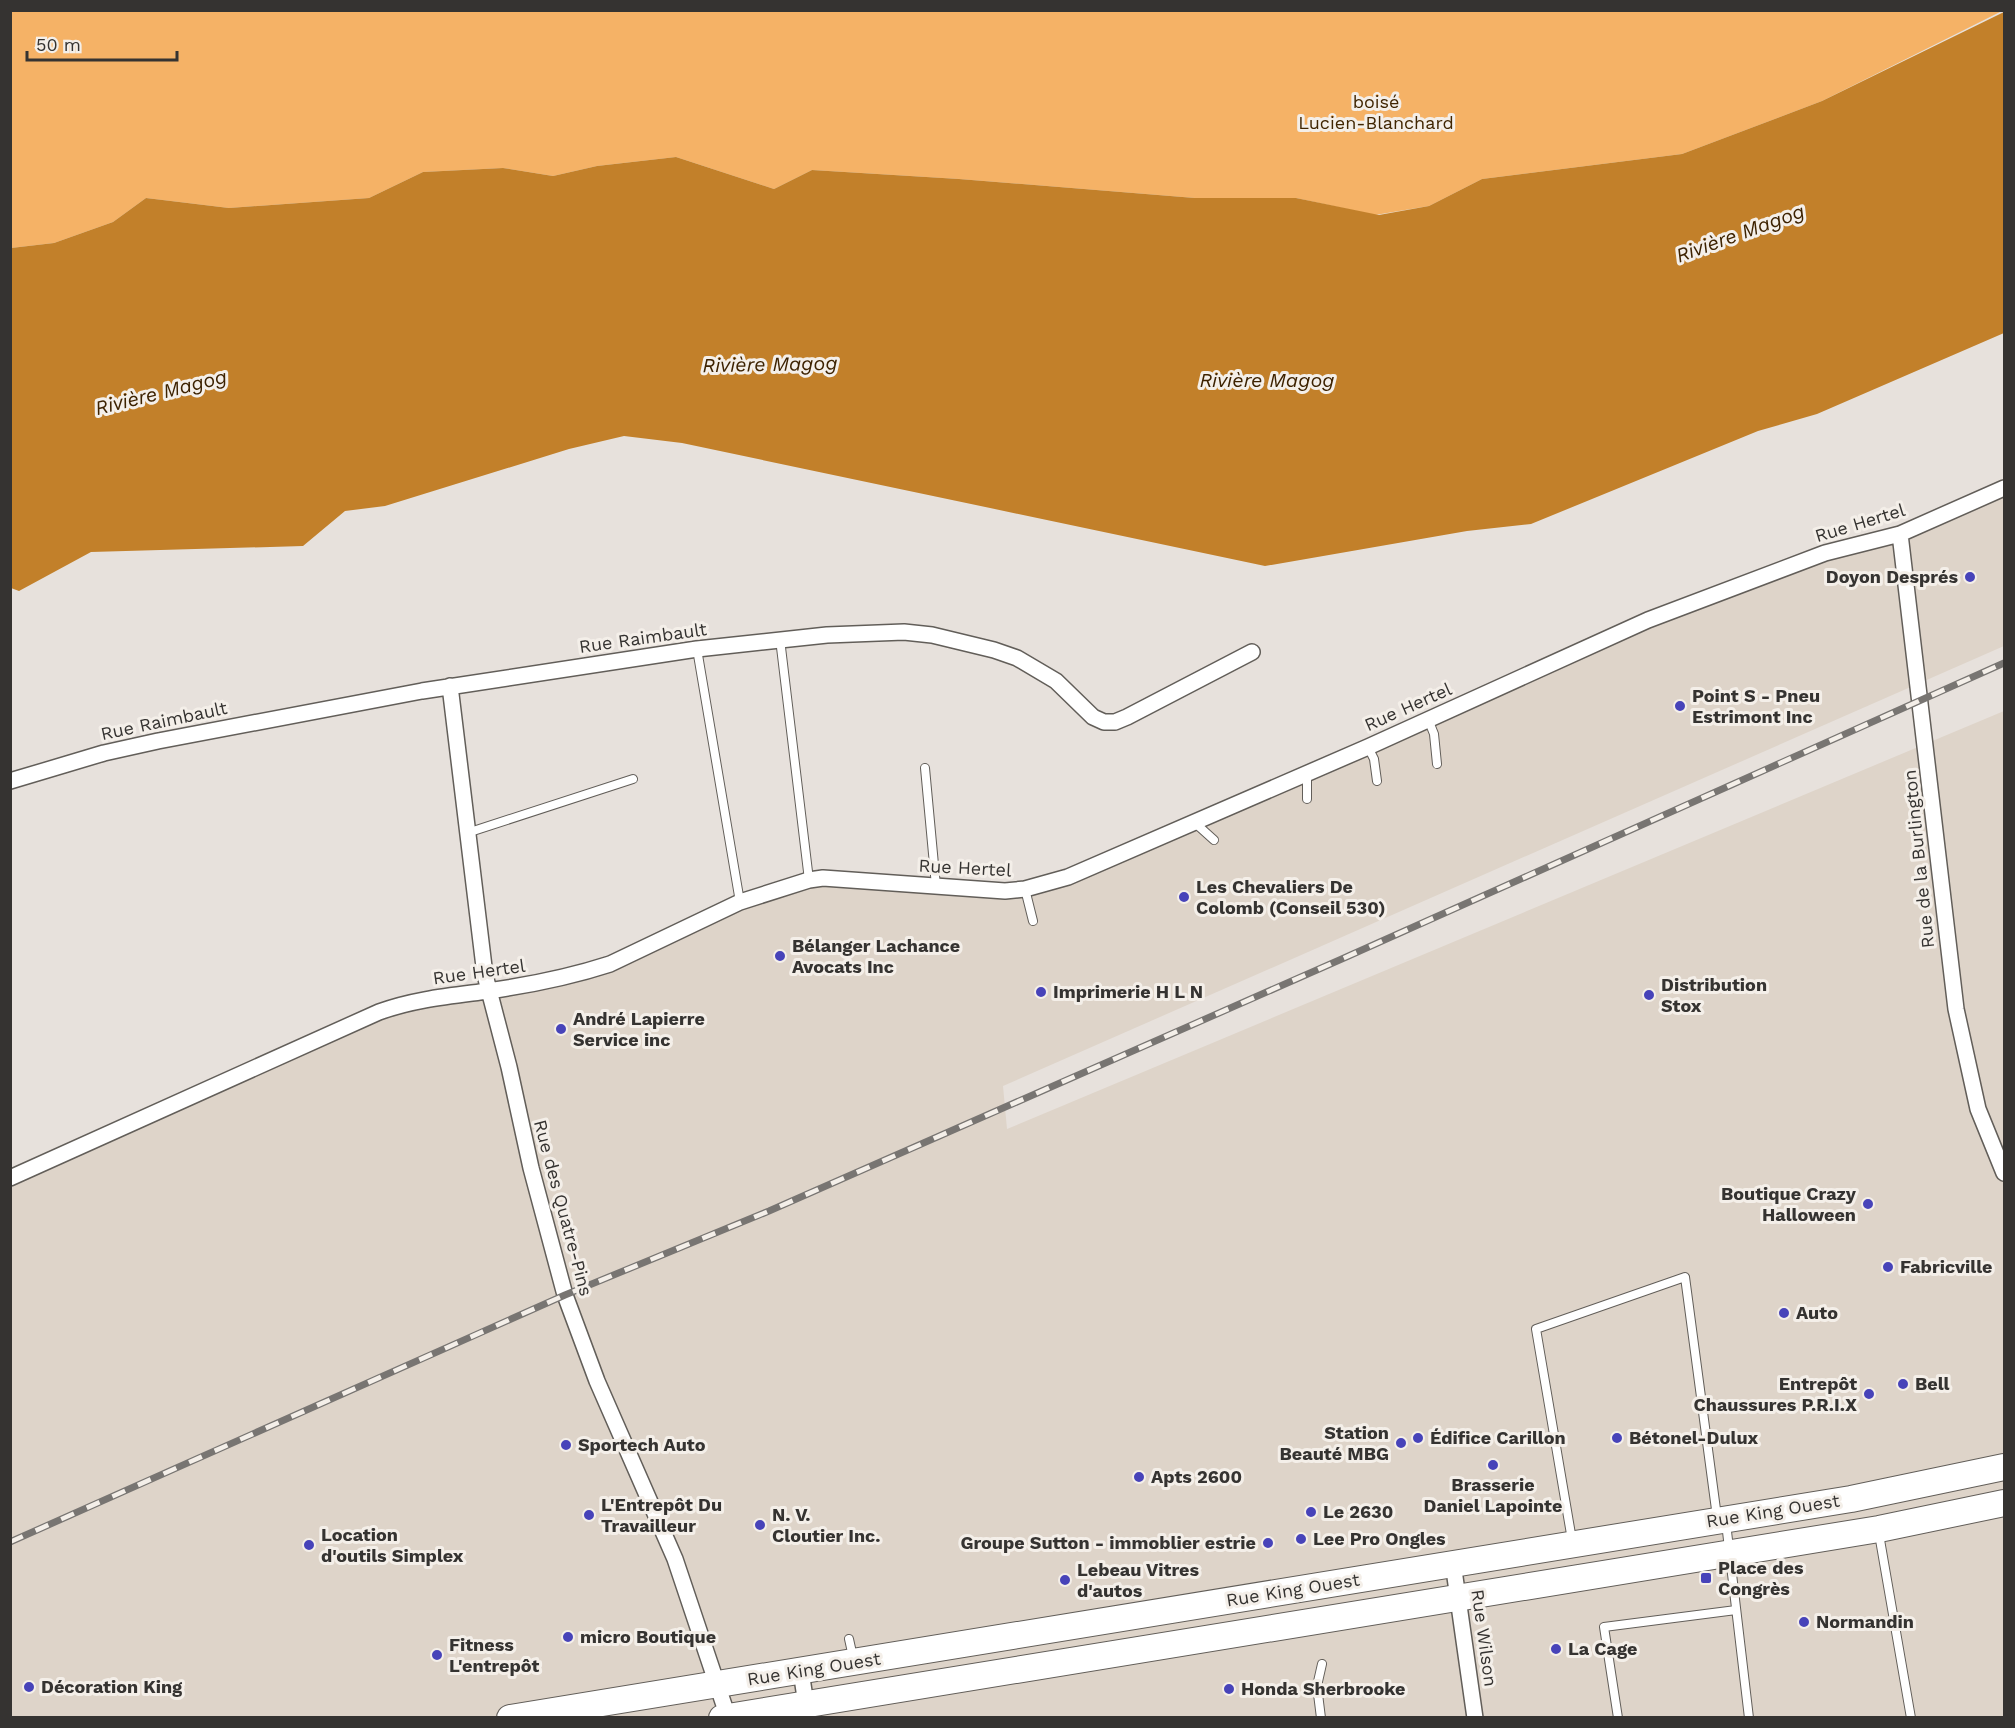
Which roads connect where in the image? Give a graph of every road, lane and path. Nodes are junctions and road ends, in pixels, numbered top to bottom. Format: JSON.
{"nodes":[{"id":1,"x":2004,"y":488,"type":"edge"},
{"id":2,"x":1900,"y":534,"type":"junction"},
{"id":3,"x":780,"y":639,"type":"junction"},
{"id":4,"x":697,"y":650,"type":"junction"},
{"id":5,"x":1252,"y":652,"type":"dead end"},
{"id":6,"x":450,"y":686,"type":"junction"},
{"id":7,"x":1428,"y":719,"type":"junction"},
{"id":8,"x":1368,"y":747,"type":"junction"},
{"id":9,"x":1437,"y":764,"type":"dead end"},
{"id":10,"x":926,"y":768,"type":"dead end"},
{"id":11,"x":1307,"y":772,"type":"junction"},
{"id":12,"x":633,"y":779,"type":"dead end"},
{"id":13,"x":10,"y":781,"type":"edge"},
{"id":14,"x":1377,"y":781,"type":"dead end"},
{"id":15,"x":1308,"y":799,"type":"dead end"},
{"id":16,"x":1194,"y":822,"type":"junction"},
{"id":17,"x":466,"y":833,"type":"junction"},
{"id":18,"x":1214,"y":840,"type":"dead end"},
{"id":19,"x":809,"y":880,"type":"junction"},
{"id":20,"x":936,"y":886,"type":"junction"},
{"id":21,"x":1025,"y":889,"type":"junction"},
{"id":22,"x":740,"y":902,"type":"junction"},
{"id":23,"x":1033,"y":921,"type":"dead end"},
{"id":24,"x":488,"y":991,"type":"junction"},
{"id":25,"x":2004,"y":1173,"type":"edge"},
{"id":26,"x":10,"y":1178,"type":"edge"},
{"id":27,"x":2004,"y":1467,"type":"edge"},
{"id":28,"x":2004,"y":1503,"type":"edge"},
{"id":29,"x":1721,"y":1519,"type":"junction"},
{"id":30,"x":1879,"y":1529,"type":"junction"},
{"id":31,"x":1573,"y":1544,"type":"junction"},
{"id":32,"x":1730,"y":1553,"type":"junction"},
{"id":33,"x":1453,"y":1563,"type":"junction"},
{"id":34,"x":1460,"y":1597,"type":"junction"},
{"id":35,"x":1736,"y":1610,"type":"junction"},
{"id":36,"x":1183,"y":1625,"type":"junction"},
{"id":37,"x":1322,"y":1664,"type":"dead end"},
{"id":38,"x":801,"y":1671,"type":"junction"},
{"id":39,"x":717,"y":1685,"type":"junction"},
{"id":40,"x":807,"y":1711,"type":"edge"},
{"id":41,"x":725,"y":1717,"type":"edge"},
{"id":42,"x":510,"y":1718,"type":"edge"},
{"id":43,"x":1322,"y":1718,"type":"edge"},
{"id":44,"x":1474,"y":1718,"type":"edge"},
{"id":45,"x":1618,"y":1718,"type":"edge"},
{"id":46,"x":1749,"y":1718,"type":"edge"},
{"id":47,"x":1911,"y":1718,"type":"edge"}],
"edges":[{"from":1,"to":2,"type":"street","name":"Rue Hertel"},
{"from":2,"to":7,"type":"street","name":"Rue Hertel"},
{"from":2,"to":25,"type":"street","name":"Rue de la Burlington"},
{"from":3,"to":4,"type":"street","name":"Rue Raimbault"},
{"from":3,"to":5,"type":"street","name":"Rue Raimbault"},
{"from":3,"to":19,"type":"lane"},
{"from":4,"to":6,"type":"street","name":"Rue Raimbault"},
{"from":4,"to":22,"type":"lane"},
{"from":6,"to":13,"type":"street","name":"Rue Raimbault"},
{"from":6,"to":17,"type":"street","name":"Rue des Quatre-Pins"},
{"from":7,"to":8,"type":"street","name":"Rue Hertel"},
{"from":7,"to":9,"type":"lane"},
{"from":8,"to":11,"type":"street","name":"Rue Hertel"},
{"from":8,"to":14,"type":"lane"},
{"from":10,"to":20,"type":"lane"},
{"from":11,"to":15,"type":"lane"},
{"from":11,"to":16,"type":"street","name":"Rue Hertel"},
{"from":12,"to":17,"type":"lane"},
{"from":16,"to":18,"type":"lane"},
{"from":16,"to":21,"type":"street","name":"Rue Hertel"},
{"from":17,"to":24,"type":"street","name":"Rue des Quatre-Pins"},
{"from":19,"to":20,"type":"street","name":"Rue Hertel"},
{"from":19,"to":22,"type":"street","name":"Rue Hertel"},
{"from":20,"to":21,"type":"street","name":"Rue Hertel"},
{"from":21,"to":23,"type":"lane"},
{"from":22,"to":24,"type":"street","name":"Rue Hertel"},
{"from":24,"to":26,"type":"street","name":"Rue Hertel"},
{"from":24,"to":39,"type":"street","name":"Rue des Quatre-Pins"},
{"from":27,"to":29,"type":"main road","name":"Rue King Ouest"},
{"from":28,"to":30,"type":"main road","name":"Rue King Ouest"},
{"from":29,"to":31,"type":"main road","name":"Rue King Ouest"},
{"from":29,"to":31,"type":"lane"},
{"from":29,"to":32,"type":"lane"},
{"from":30,"to":32,"type":"main road","name":"Rue King Ouest"},
{"from":30,"to":47,"type":"lane"},
{"from":31,"to":33,"type":"main road","name":"Rue King Ouest"},
{"from":32,"to":34,"type":"main road","name":"Rue King Ouest"},
{"from":32,"to":35,"type":"lane"},
{"from":33,"to":34,"type":"street","name":"Rue Wilson"},
{"from":33,"to":36,"type":"main road","name":"Rue King Ouest"},
{"from":34,"to":36,"type":"main road","name":"Rue King Ouest"},
{"from":34,"to":44,"type":"street","name":"Rue Wilson"},
{"from":35,"to":45,"type":"lane"},
{"from":35,"to":46,"type":"lane"},
{"from":36,"to":38,"type":"main road","name":"Rue King Ouest"},
{"from":36,"to":40,"type":"main road","name":"Rue King Ouest"},
{"from":37,"to":43,"type":"lane"},
{"from":38,"to":39,"type":"main road","name":"Rue King Ouest"},
{"from":38,"to":40,"type":"street"},
{"from":39,"to":41,"type":"street","name":"Rue des Quatre-Pins"},
{"from":39,"to":42,"type":"main road","name":"Rue King Ouest"},
{"from":40,"to":41,"type":"main road","name":"Rue King Ouest"}]}
